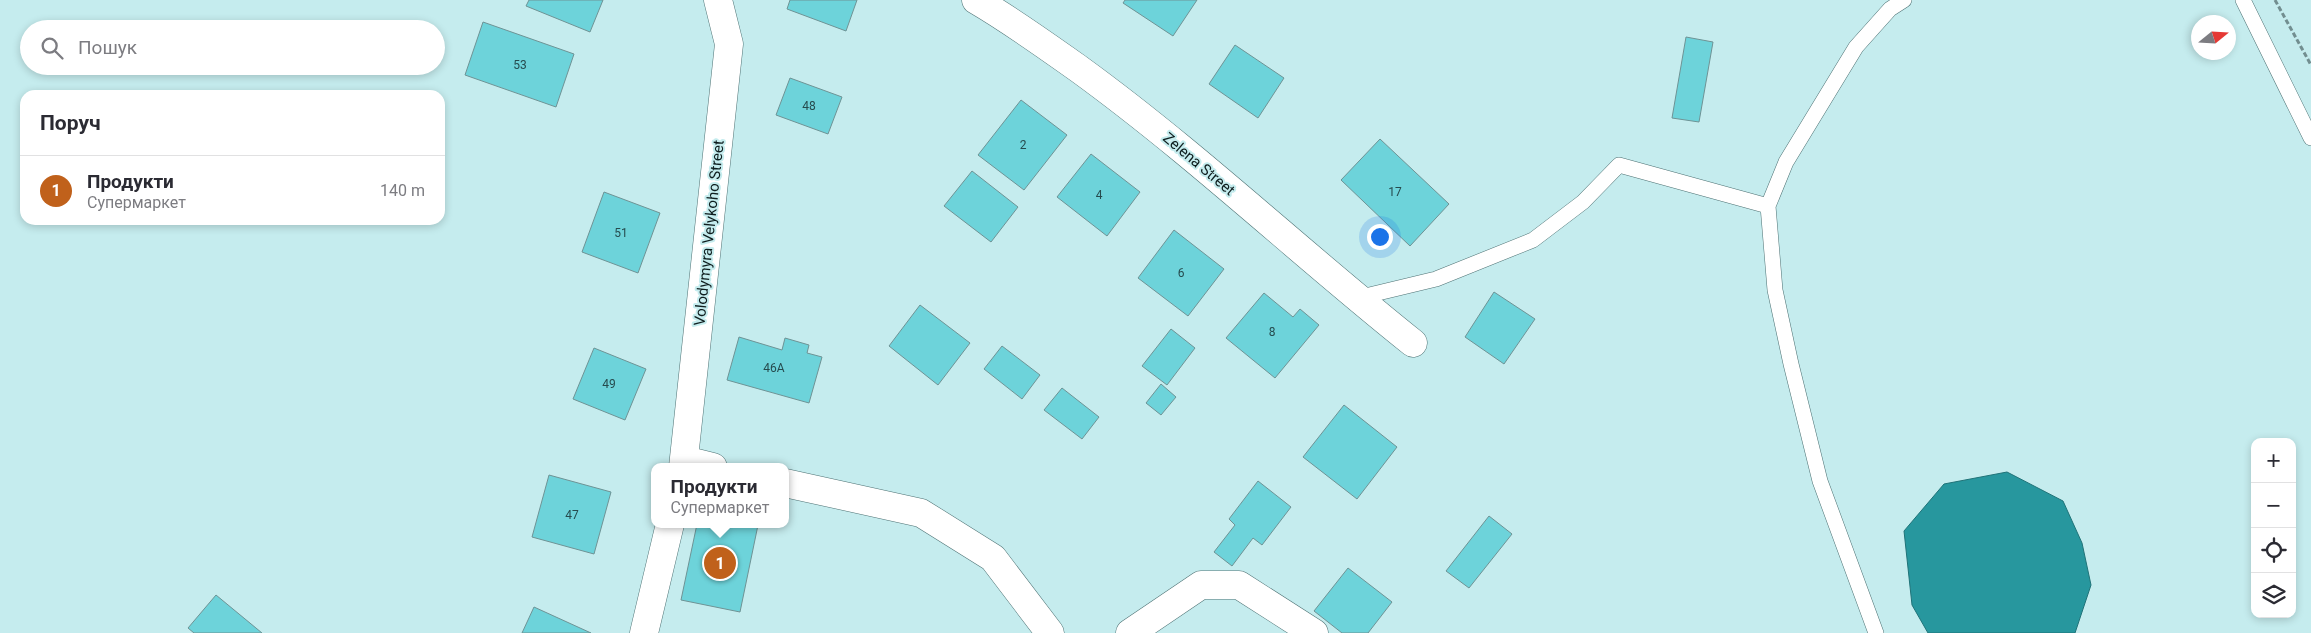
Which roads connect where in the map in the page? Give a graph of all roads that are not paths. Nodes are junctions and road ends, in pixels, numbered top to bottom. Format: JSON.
{"nodes":[{"id":1,"x":718,"y":0,"type":"edge"},
{"id":2,"x":976,"y":0,"type":"edge"},
{"id":3,"x":1904,"y":0,"type":"edge"},
{"id":4,"x":2243,"y":0,"type":"edge"},
{"id":5,"x":2311,"y":138,"type":"edge"},
{"id":6,"x":1768,"y":206,"type":"junction"},
{"id":7,"x":1357,"y":298,"type":"junction"},
{"id":8,"x":1413,"y":342,"type":"dead end"},
{"id":9,"x":684,"y":463,"type":"edge"},
{"id":10,"x":789,"y":484,"type":"edge"},
{"id":11,"x":669,"y":528,"type":"edge"},
{"id":12,"x":644,"y":633,"type":"edge"},
{"id":13,"x":1050,"y":633,"type":"edge"},
{"id":14,"x":1130,"y":633,"type":"edge"},
{"id":15,"x":1314,"y":633,"type":"edge"},
{"id":16,"x":1876,"y":633,"type":"edge"}],
"edges":[{"from":1,"to":9,"type":"street","name":"Volodymyra Velykoho Street"},
{"from":2,"to":7,"type":"street","name":"Zelena Street"},
{"from":3,"to":6,"type":"lane"},
{"from":4,"to":5,"type":"lane"},
{"from":6,"to":7,"type":"lane"},
{"from":6,"to":16,"type":"lane"},
{"from":7,"to":8,"type":"street","name":"Zelena Street"},
{"from":10,"to":13,"type":"street"},
{"from":11,"to":12,"type":"street"},
{"from":14,"to":15,"type":"street"}]}
